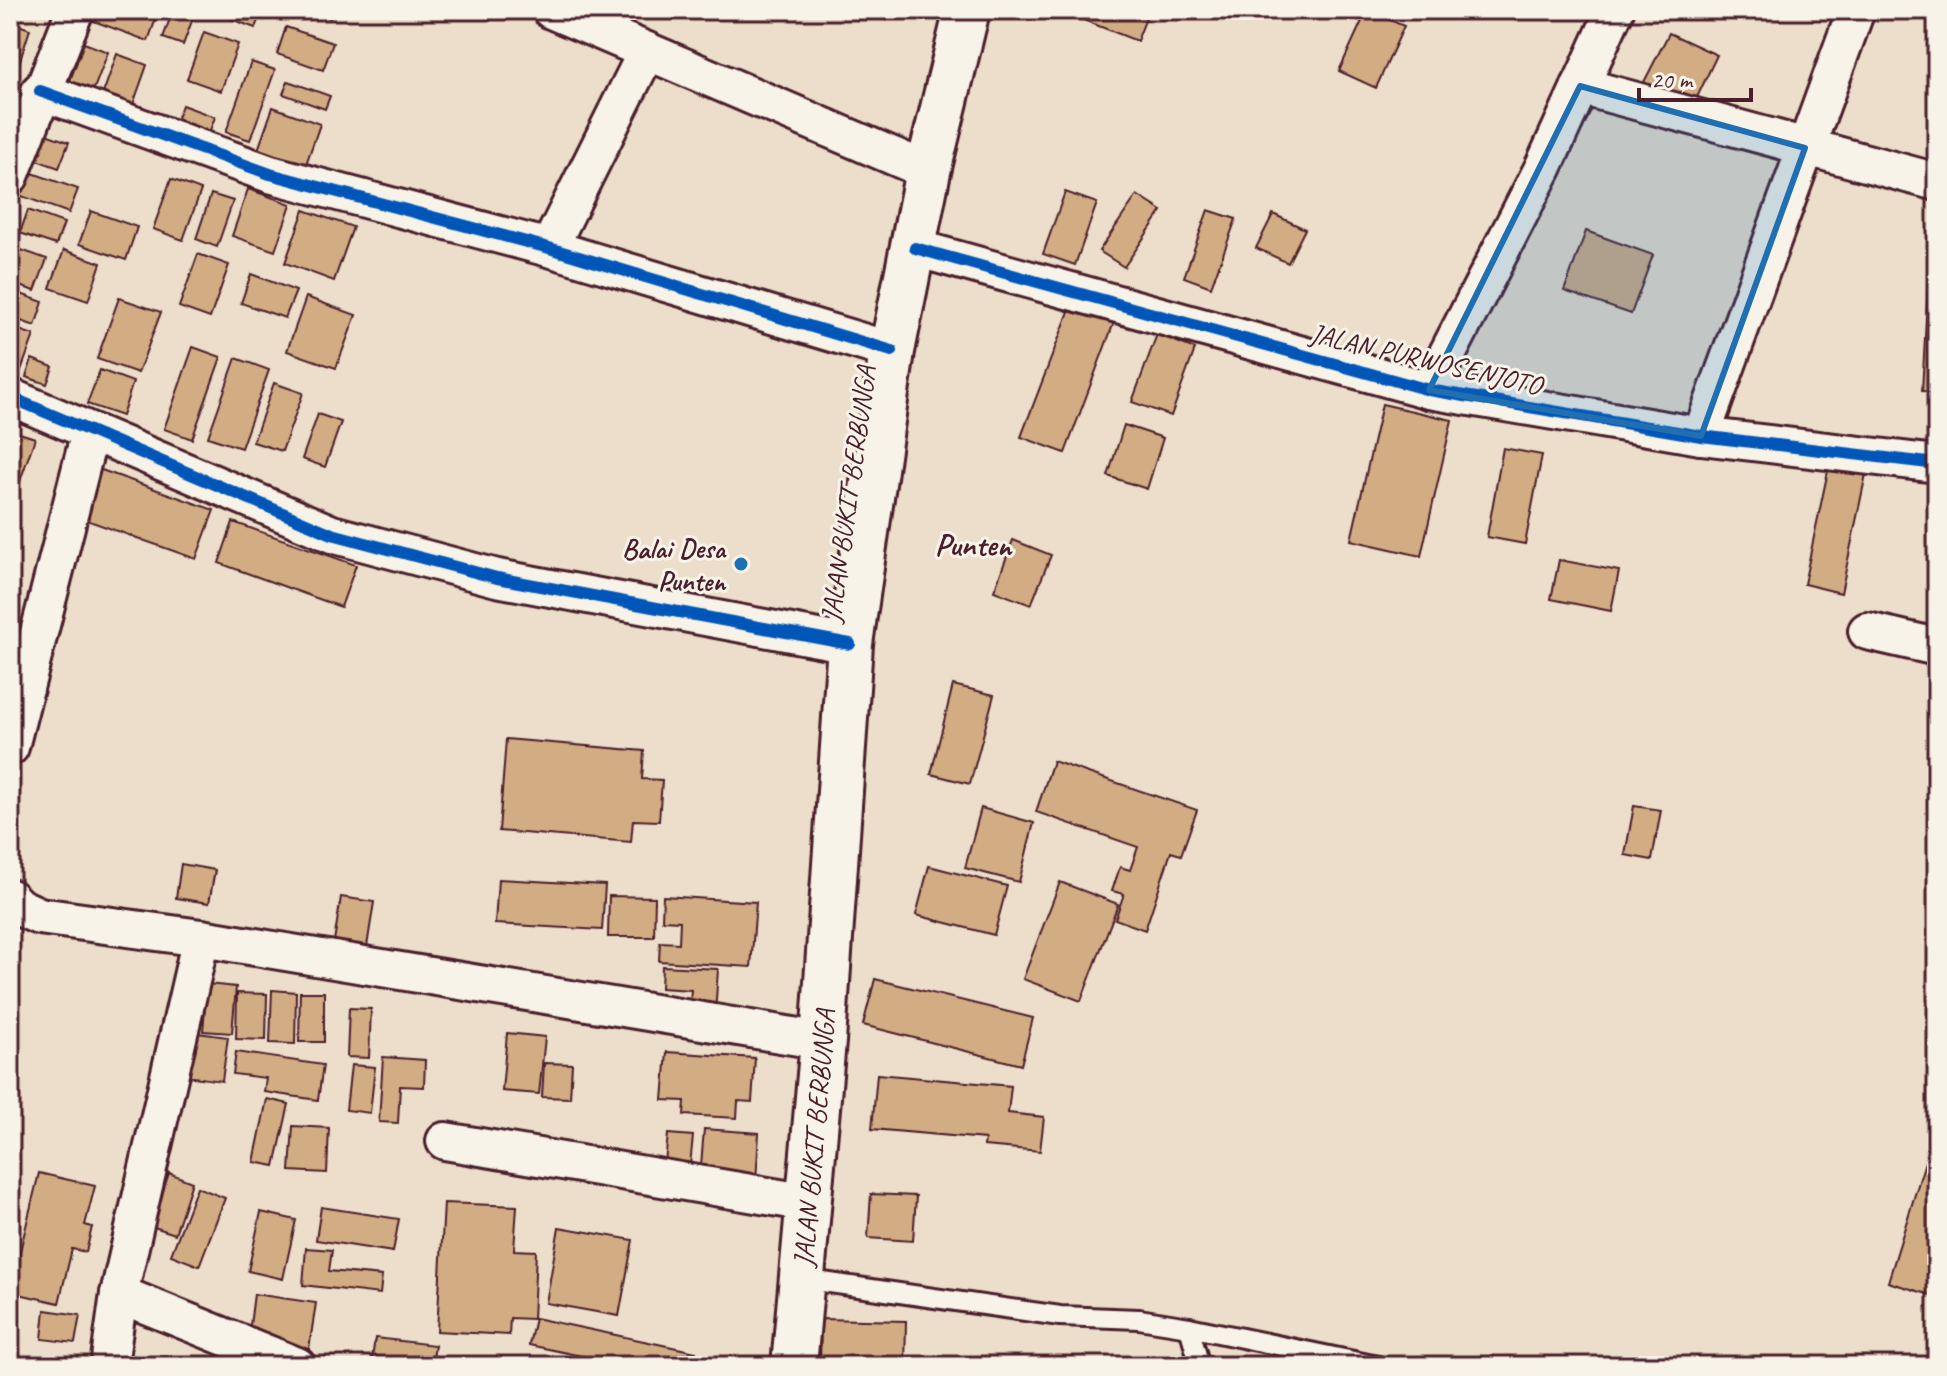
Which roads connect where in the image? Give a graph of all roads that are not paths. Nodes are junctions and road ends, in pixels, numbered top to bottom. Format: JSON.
{"nodes":[{"id":1,"x":75,"y":10,"type":"edge"},
{"id":2,"x":551,"y":10,"type":"edge"},
{"id":3,"x":967,"y":10,"type":"edge"},
{"id":4,"x":1615,"y":10,"type":"edge"},
{"id":5,"x":1856,"y":10,"type":"edge"},
{"id":6,"x":647,"y":51,"type":"junction"},
{"id":7,"x":1580,"y":86,"type":"junction"},
{"id":8,"x":40,"y":91,"type":"junction"},
{"id":9,"x":1805,"y":148,"type":"junction"},
{"id":10,"x":928,"y":171,"type":"junction"},
{"id":11,"x":10,"y":176,"type":"edge"},
{"id":12,"x":1937,"y":182,"type":"edge"},
{"id":13,"x":549,"y":248,"type":"junction"},
{"id":14,"x":915,"y":248,"type":"junction"},
{"id":15,"x":892,"y":351,"type":"junction"},
{"id":16,"x":1429,"y":390,"type":"junction"},
{"id":17,"x":10,"y":397,"type":"edge"},
{"id":18,"x":90,"y":432,"type":"junction"},
{"id":19,"x":1701,"y":436,"type":"junction"},
{"id":20,"x":1937,"y":464,"type":"edge"},
{"id":21,"x":1867,"y":631,"type":"dead end"},
{"id":22,"x":850,"y":644,"type":"junction"},
{"id":23,"x":1937,"y":647,"type":"edge"},
{"id":24,"x":10,"y":747,"type":"edge"},
{"id":25,"x":10,"y":898,"type":"edge"},
{"id":26,"x":201,"y":938,"type":"junction"},
{"id":27,"x":823,"y":1041,"type":"junction"},
{"id":28,"x":445,"y":1141,"type":"dead end"},
{"id":29,"x":809,"y":1203,"type":"junction"},
{"id":30,"x":802,"y":1279,"type":"junction"},
{"id":31,"x":119,"y":1294,"type":"junction"},
{"id":32,"x":1189,"y":1327,"type":"junction"},
{"id":33,"x":109,"y":1366,"type":"edge"},
{"id":34,"x":297,"y":1366,"type":"edge"},
{"id":35,"x":794,"y":1366,"type":"edge"},
{"id":36,"x":1200,"y":1366,"type":"edge"},
{"id":37,"x":1378,"y":1366,"type":"edge"}],
"edges":[{"from":1,"to":8,"type":"street"},
{"from":2,"to":6,"type":"street"},
{"from":3,"to":10,"type":"main road","name":"JALAN BUKIT BERBUNGA"},
{"from":4,"to":7,"type":"street"},
{"from":5,"to":9,"type":"street"},
{"from":6,"to":10,"type":"street"},
{"from":6,"to":13,"type":"street"},
{"from":7,"to":9,"type":"street"},
{"from":7,"to":16,"type":"street"},
{"from":8,"to":11,"type":"street"},
{"from":8,"to":13,"type":"street"},
{"from":9,"to":12,"type":"street"},
{"from":9,"to":19,"type":"street"},
{"from":10,"to":14,"type":"main road","name":"JALAN BUKIT BERBUNGA"},
{"from":13,"to":15,"type":"street"},
{"from":14,"to":15,"type":"main road","name":"JALAN BUKIT BERBUNGA"},
{"from":14,"to":16,"type":"street","name":"JALAN PURWOSENJOTO"},
{"from":15,"to":22,"type":"main road","name":"JALAN BUKIT BERBUNGA"},
{"from":16,"to":19,"type":"street","name":"JALAN PURWOSENJOTO"},
{"from":17,"to":18,"type":"street"},
{"from":18,"to":22,"type":"street"},
{"from":18,"to":24,"type":"street"},
{"from":19,"to":20,"type":"street","name":"JALAN PURWOSENJOTO"},
{"from":21,"to":23,"type":"street"},
{"from":22,"to":27,"type":"main road","name":"JALAN BUKIT BERBUNGA"},
{"from":25,"to":26,"type":"street"},
{"from":26,"to":27,"type":"street"},
{"from":26,"to":31,"type":"street"},
{"from":27,"to":29,"type":"main road","name":"JALAN BUKIT BERBUNGA"},
{"from":28,"to":29,"type":"street"},
{"from":29,"to":30,"type":"main road","name":"JALAN BUKIT BERBUNGA"},
{"from":30,"to":32,"type":"lane"},
{"from":30,"to":35,"type":"main road","name":"JALAN BUKIT BERBUNGA"},
{"from":31,"to":33,"type":"street"},
{"from":31,"to":34,"type":"street"},
{"from":32,"to":36,"type":"lane"},
{"from":32,"to":37,"type":"lane"}]}
